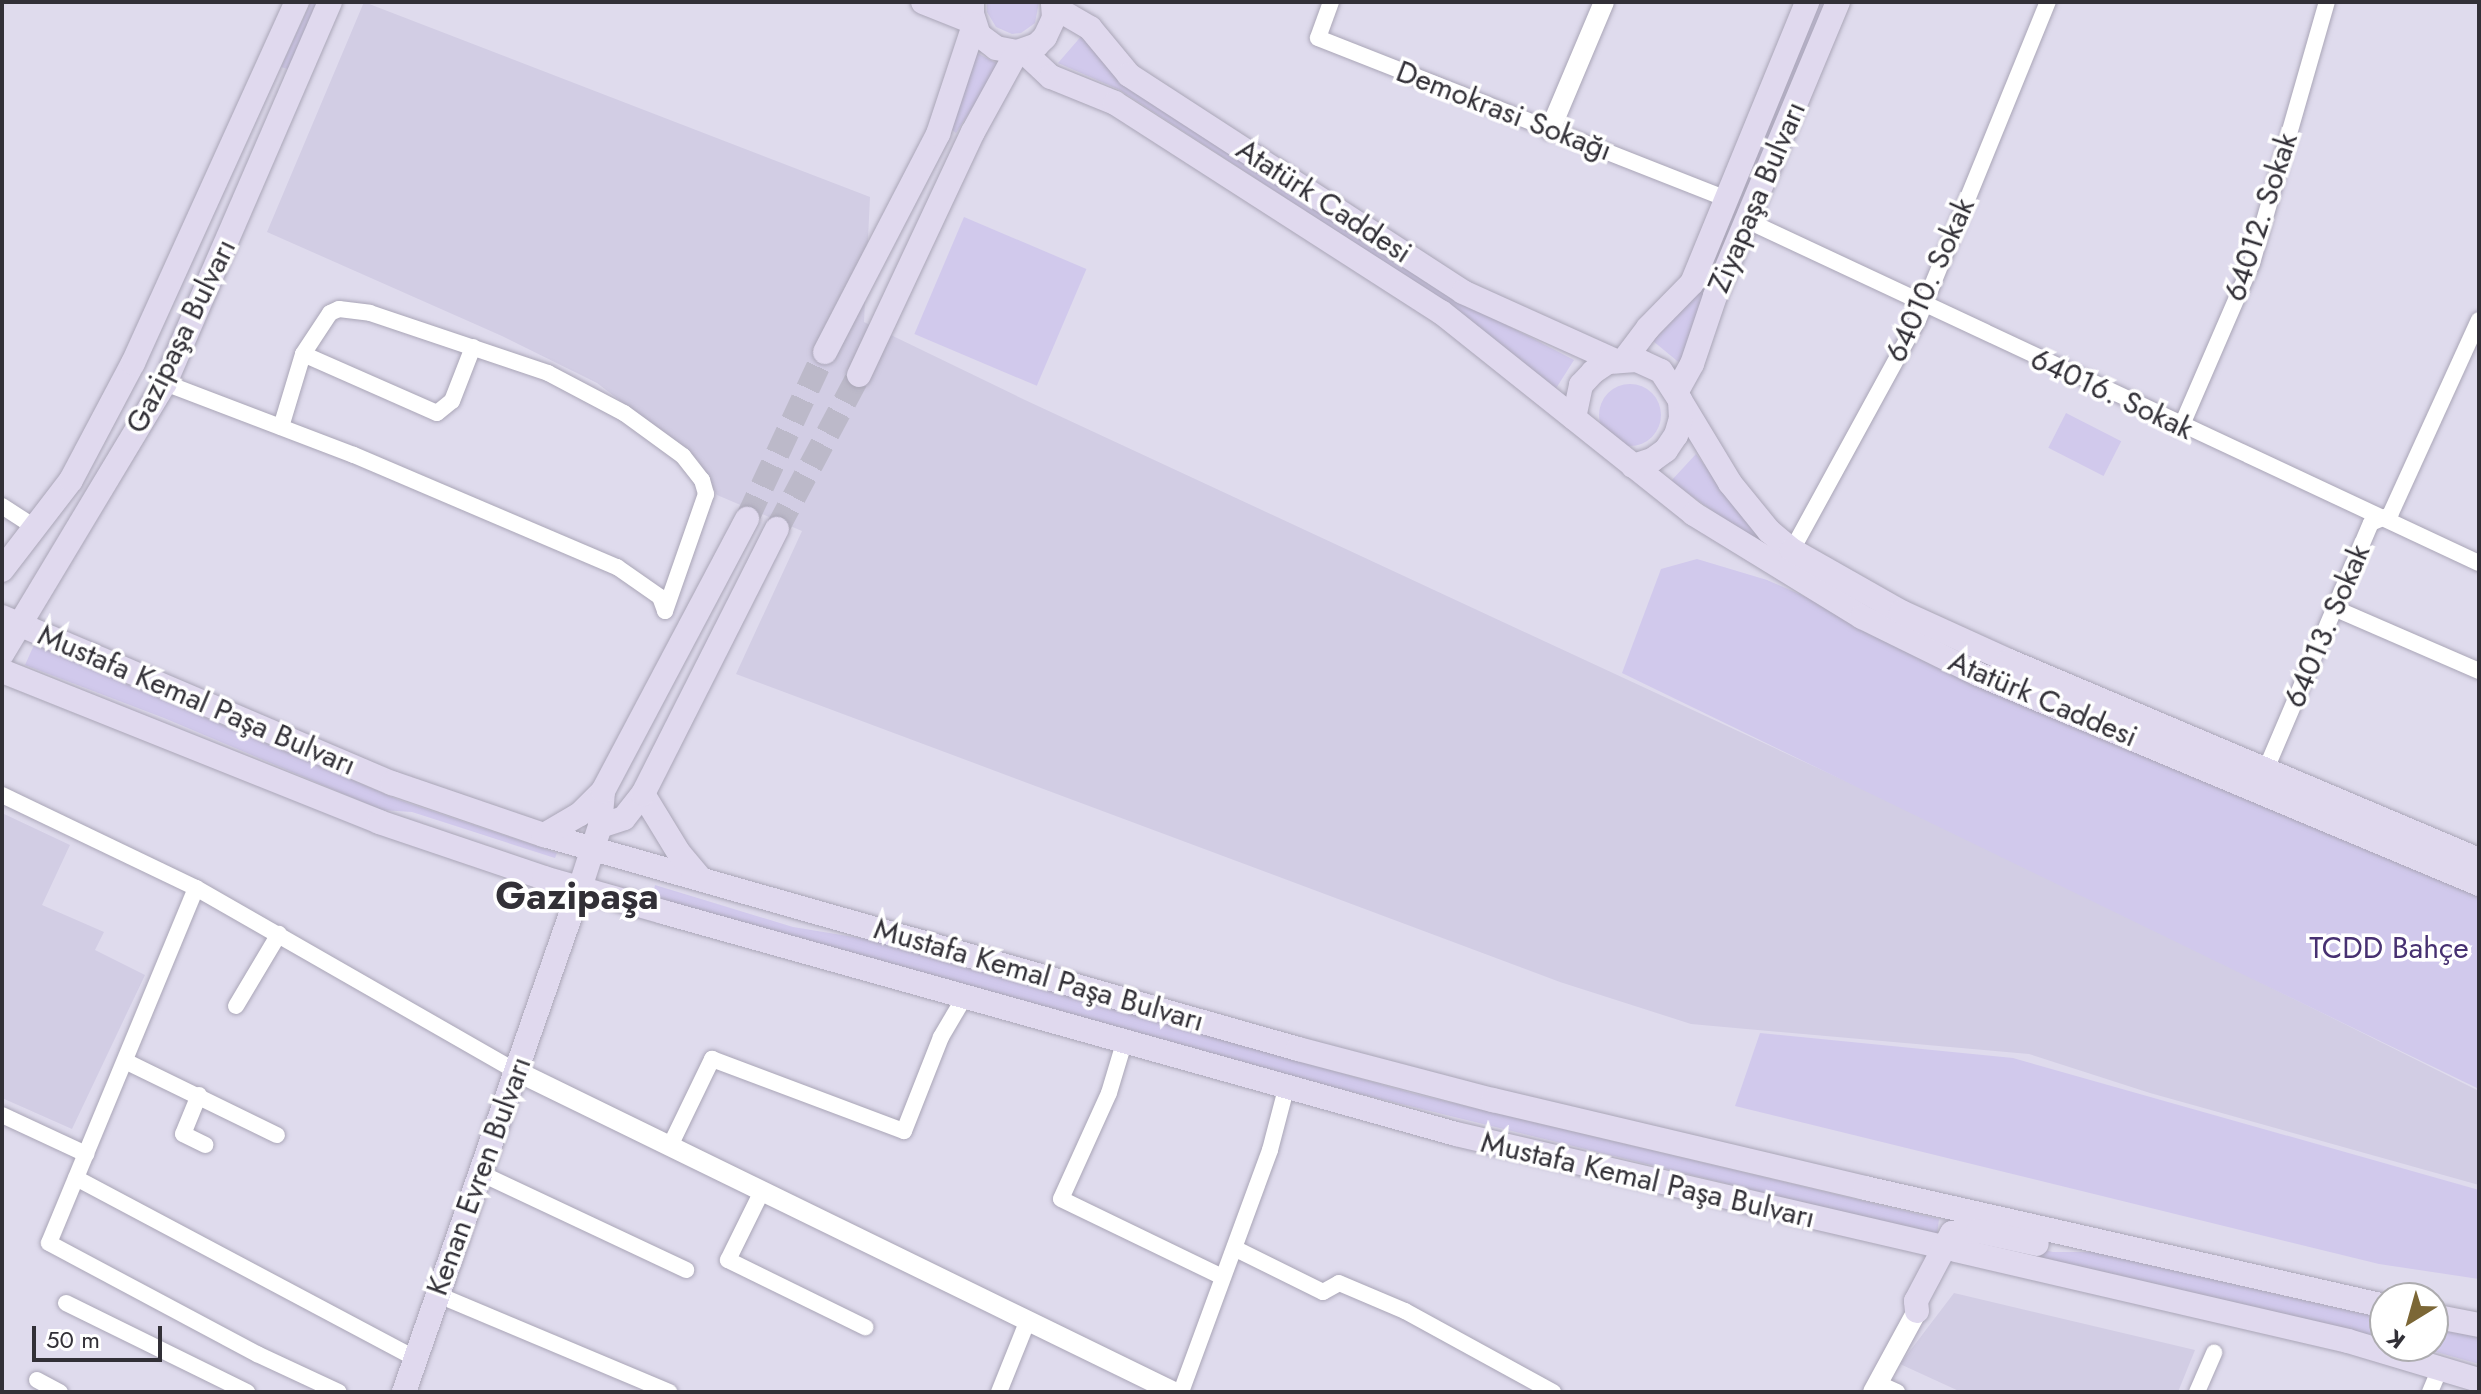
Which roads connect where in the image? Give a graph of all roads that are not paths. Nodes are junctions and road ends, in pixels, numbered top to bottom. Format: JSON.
{"nodes":[{"id":1,"x":297,"y":2,"type":"edge"},
{"id":2,"x":330,"y":2,"type":"edge"},
{"id":3,"x":923,"y":2,"type":"edge"},
{"id":4,"x":1331,"y":2,"type":"edge"},
{"id":5,"x":1604,"y":2,"type":"edge"},
{"id":6,"x":1807,"y":2,"type":"edge"},
{"id":7,"x":1838,"y":2,"type":"edge"},
{"id":8,"x":2048,"y":2,"type":"edge"},
{"id":9,"x":2327,"y":2,"type":"edge"},
{"id":10,"x":1054,"y":5,"type":"edge"},
{"id":11,"x":973,"y":16,"type":"edge"},
{"id":12,"x":1020,"y":51,"type":"junction"},
{"id":13,"x":1550,"y":130,"type":"junction"},
{"id":14,"x":1725,"y":198,"type":"junction"},
{"id":15,"x":1746,"y":220,"type":"junction"},
{"id":16,"x":1922,"y":305,"type":"junction"},
{"id":17,"x":2479,"y":320,"type":"edge"},
{"id":18,"x":473,"y":347,"type":"junction"},
{"id":19,"x":825,"y":352,"type":"tunnel mouth"},
{"id":20,"x":303,"y":354,"type":"junction"},
{"id":21,"x":1620,"y":361,"type":"junction"},
{"id":22,"x":859,"y":375,"type":"tunnel mouth"},
{"id":23,"x":165,"y":383,"type":"junction"},
{"id":24,"x":1678,"y":396,"type":"junction"},
{"id":25,"x":1574,"y":418,"type":"junction"},
{"id":26,"x":281,"y":427,"type":"junction"},
{"id":27,"x":2181,"y":427,"type":"junction"},
{"id":28,"x":1633,"y":466,"type":"junction"},
{"id":29,"x":2,"y":506,"type":"edge"},
{"id":30,"x":747,"y":519,"type":"tunnel mouth"},
{"id":31,"x":2380,"y":519,"type":"junction"},
{"id":32,"x":36,"y":528,"type":"junction"},
{"id":33,"x":777,"y":529,"type":"tunnel mouth"},
{"id":34,"x":1792,"y":550,"type":"junction"},
{"id":35,"x":2479,"y":563,"type":"edge"},
{"id":36,"x":2,"y":570,"type":"edge"},
{"id":37,"x":2334,"y":608,"type":"junction"},
{"id":38,"x":11,"y":621,"type":"edge"},
{"id":39,"x":2,"y":654,"type":"edge"},
{"id":40,"x":2,"y":671,"type":"edge"},
{"id":41,"x":2479,"y":671,"type":"edge"},
{"id":42,"x":2266,"y":769,"type":"junction"},
{"id":43,"x":603,"y":791,"type":"junction"},
{"id":44,"x":643,"y":794,"type":"junction"},
{"id":45,"x":2,"y":795,"type":"edge"},
{"id":46,"x":544,"y":835,"type":"junction"},
{"id":47,"x":596,"y":838,"type":"junction"},
{"id":48,"x":2479,"y":860,"type":"edge"},
{"id":49,"x":700,"y":878,"type":"junction"},
{"id":50,"x":2479,"y":884,"type":"edge"},
{"id":51,"x":196,"y":888,"type":"junction"},
{"id":52,"x":580,"y":888,"type":"junction"},
{"id":53,"x":279,"y":934,"type":"junction"},
{"id":54,"x":964,"y":998,"type":"junction"},
{"id":55,"x":236,"y":1006,"type":"dead end"},
{"id":56,"x":1124,"y":1043,"type":"junction"},
{"id":57,"x":125,"y":1061,"type":"junction"},
{"id":58,"x":516,"y":1071,"type":"junction"},
{"id":59,"x":1286,"y":1089,"type":"junction"},
{"id":60,"x":199,"y":1095,"type":"junction"},
{"id":61,"x":2,"y":1115,"type":"edge"},
{"id":62,"x":277,"y":1135,"type":"dead end"},
{"id":63,"x":206,"y":1145,"type":"dead end"},
{"id":64,"x":670,"y":1146,"type":"junction"},
{"id":65,"x":86,"y":1154,"type":"junction"},
{"id":66,"x":480,"y":1173,"type":"junction"},
{"id":67,"x":76,"y":1178,"type":"junction"},
{"id":68,"x":762,"y":1191,"type":"junction"},
{"id":69,"x":1887,"y":1193,"type":"junction"},
{"id":70,"x":1904,"y":1240,"type":"junction"},
{"id":71,"x":2094,"y":1240,"type":"junction"},
{"id":72,"x":1951,"y":1244,"type":"junction"},
{"id":73,"x":1236,"y":1249,"type":"junction"},
{"id":74,"x":1982,"y":1258,"type":"junction"},
{"id":75,"x":686,"y":1270,"type":"dead end"},
{"id":76,"x":1222,"y":1277,"type":"junction"},
{"id":77,"x":1932,"y":1281,"type":"junction"},
{"id":78,"x":436,"y":1294,"type":"junction"},
{"id":79,"x":2369,"y":1302,"type":"edge"},
{"id":80,"x":66,"y":1303,"type":"dead end"},
{"id":81,"x":1917,"y":1311,"type":"joint"},
{"id":82,"x":2449,"y":1319,"type":"edge"},
{"id":83,"x":1028,"y":1320,"type":"junction"},
{"id":84,"x":2474,"y":1324,"type":"edge"},
{"id":85,"x":865,"y":1327,"type":"dead end"},
{"id":86,"x":2214,"y":1353,"type":"dead end"},
{"id":87,"x":415,"y":1358,"type":"junction"},
{"id":88,"x":2448,"y":1370,"type":"junction"},
{"id":89,"x":37,"y":1380,"type":"dead end"},
{"id":90,"x":2479,"y":1380,"type":"edge"},
{"id":91,"x":1875,"y":1387,"type":"edge"},
{"id":92,"x":60,"y":1392,"type":"edge"},
{"id":93,"x":247,"y":1392,"type":"edge"},
{"id":94,"x":339,"y":1392,"type":"edge"},
{"id":95,"x":404,"y":1392,"type":"edge"},
{"id":96,"x":669,"y":1392,"type":"edge"},
{"id":97,"x":999,"y":1392,"type":"edge"},
{"id":98,"x":1174,"y":1392,"type":"edge"},
{"id":99,"x":1181,"y":1392,"type":"edge"},
{"id":100,"x":1553,"y":1392,"type":"edge"},
{"id":101,"x":1897,"y":1392,"type":"edge"},
{"id":102,"x":2197,"y":1392,"type":"edge"},
{"id":103,"x":2430,"y":1392,"type":"edge"}],
"edges":[{"from":1,"to":32,"type":"main road","name":"Gazipaşa Bulvarı"},
{"from":2,"to":23,"type":"main road","name":"Gazipaşa Bulvarı"},
{"from":3,"to":11,"type":"main road","name":"Atatürk Caddesi"},
{"from":4,"to":13,"type":"street","name":"Demokrasi Sokağı"},
{"from":5,"to":13,"type":"street"},
{"from":6,"to":14,"type":"main road","name":"Ziyapaşa Bulvarı"},
{"from":7,"to":15,"type":"main road","name":"Ziyapaşa Bulvarı"},
{"from":8,"to":16,"type":"street","name":"64010. Sokak"},
{"from":9,"to":27,"type":"street","name":"64012. Sokak"},
{"from":10,"to":12,"type":"main road"},
{"from":10,"to":21,"type":"main road","name":"Atatürk Caddesi"},
{"from":11,"to":12,"type":"main road","name":"Atatürk Caddesi"},
{"from":11,"to":19,"type":"main road"},
{"from":12,"to":22,"type":"main road"},
{"from":12,"to":25,"type":"main road","name":"Atatürk Caddesi"},
{"from":13,"to":14,"type":"street","name":"Demokrasi Sokağı"},
{"from":14,"to":21,"type":"main road","name":"Ziyapaşa Bulvarı"},
{"from":15,"to":16,"type":"street","name":"64016. Sokak"},
{"from":15,"to":24,"type":"main road","name":"Ziyapaşa Bulvarı"},
{"from":16,"to":27,"type":"street","name":"64016. Sokak"},
{"from":16,"to":34,"type":"street","name":"64010. Sokak"},
{"from":17,"to":31,"type":"street","name":"64013. Sokak"},
{"from":18,"to":20,"type":"street"},
{"from":18,"to":20,"type":"street"},
{"from":18,"to":26,"type":"street"},
{"from":20,"to":26,"type":"street"},
{"from":21,"to":24,"type":"main road"},
{"from":21,"to":25,"type":"main road"},
{"from":23,"to":26,"type":"street"},
{"from":23,"to":38,"type":"main road","name":"Gazipaşa Bulvarı"},
{"from":24,"to":28,"type":"main road"},
{"from":24,"to":34,"type":"main road","name":"Atatürk Caddesi"},
{"from":25,"to":28,"type":"main road"},
{"from":27,"to":31,"type":"street","name":"64016. Sokak"},
{"from":28,"to":50,"type":"main road","name":"Atatürk Caddesi"},
{"from":29,"to":32,"type":"street"},
{"from":30,"to":43,"type":"main road"},
{"from":31,"to":35,"type":"street","name":"64016. Sokak"},
{"from":31,"to":37,"type":"street","name":"64013. Sokak"},
{"from":32,"to":36,"type":"main road","name":"Gazipaşa Bulvarı"},
{"from":33,"to":44,"type":"main road"},
{"from":34,"to":42,"type":"main road","name":"Atatürk Caddesi"},
{"from":37,"to":41,"type":"street"},
{"from":37,"to":42,"type":"street","name":"64013. Sokak"},
{"from":38,"to":39,"type":"main road","name":"Gazipaşa Bulvarı"},
{"from":38,"to":46,"type":"main road","name":"Mustafa Kemal Paşa Bulvarı"},
{"from":40,"to":52,"type":"main road","name":"Mustafa Kemal Paşa Bulvarı"},
{"from":42,"to":48,"type":"main road","name":"Atatürk Caddesi"},
{"from":43,"to":46,"type":"main road"},
{"from":43,"to":47,"type":"main road","name":"Kenan Evren Bulvarı"},
{"from":44,"to":47,"type":"main road"},
{"from":44,"to":49,"type":"main road"},
{"from":45,"to":51,"type":"street"},
{"from":46,"to":47,"type":"main road","name":"Mustafa Kemal Paşa Bulvarı"},
{"from":47,"to":49,"type":"main road","name":"Mustafa Kemal Paşa Bulvarı"},
{"from":47,"to":52,"type":"main road","name":"Kenan Evren Bulvarı"},
{"from":49,"to":69,"type":"main road","name":"Mustafa Kemal Paşa Bulvarı"},
{"from":51,"to":53,"type":"street"},
{"from":51,"to":57,"type":"street"},
{"from":52,"to":54,"type":"main road","name":"Mustafa Kemal Paşa Bulvarı"},
{"from":52,"to":58,"type":"main road","name":"Kenan Evren Bulvarı"},
{"from":53,"to":55,"type":"street"},
{"from":53,"to":58,"type":"street"},
{"from":54,"to":56,"type":"main road","name":"Mustafa Kemal Paşa Bulvarı"},
{"from":54,"to":64,"type":"street"},
{"from":56,"to":59,"type":"main road","name":"Mustafa Kemal Paşa Bulvarı"},
{"from":56,"to":76,"type":"street"},
{"from":57,"to":60,"type":"street"},
{"from":57,"to":65,"type":"street"},
{"from":58,"to":64,"type":"street"},
{"from":58,"to":66,"type":"main road","name":"Kenan Evren Bulvarı"},
{"from":59,"to":70,"type":"main road","name":"Mustafa Kemal Paşa Bulvarı"},
{"from":59,"to":73,"type":"street"},
{"from":60,"to":62,"type":"street"},
{"from":60,"to":63,"type":"street"},
{"from":61,"to":65,"type":"street"},
{"from":64,"to":68,"type":"street"},
{"from":65,"to":67,"type":"street"},
{"from":66,"to":75,"type":"street"},
{"from":66,"to":78,"type":"main road","name":"Kenan Evren Bulvarı"},
{"from":67,"to":87,"type":"street"},
{"from":67,"to":94,"type":"street"},
{"from":68,"to":83,"type":"street"},
{"from":68,"to":85,"type":"street"},
{"from":69,"to":71,"type":"main road","name":"Mustafa Kemal Paşa Bulvarı"},
{"from":69,"to":72,"type":"main road"},
{"from":70,"to":72,"type":"main road","name":"Mustafa Kemal Paşa Bulvarı"},
{"from":70,"to":77,"type":"main road"},
{"from":71,"to":72,"type":"main road"},
{"from":71,"to":79,"type":"main road","name":"Mustafa Kemal Paşa Bulvarı"},
{"from":72,"to":74,"type":"main road","name":"Mustafa Kemal Paşa Bulvarı"},
{"from":72,"to":77,"type":"main road"},
{"from":73,"to":76,"type":"street"},
{"from":73,"to":100,"type":"street"},
{"from":74,"to":77,"type":"main road"},
{"from":74,"to":88,"type":"main road","name":"Mustafa Kemal Paşa Bulvarı"},
{"from":76,"to":99,"type":"street"},
{"from":77,"to":81,"type":"main road"},
{"from":78,"to":87,"type":"main road","name":"Kenan Evren Bulvarı"},
{"from":78,"to":96,"type":"street"},
{"from":80,"to":93,"type":"street"},
{"from":81,"to":91,"type":"street"},
{"from":82,"to":84,"type":"main road"},
{"from":83,"to":97,"type":"street"},
{"from":83,"to":98,"type":"street"},
{"from":86,"to":102,"type":"street"},
{"from":87,"to":95,"type":"main road","name":"Kenan Evren Bulvarı"},
{"from":88,"to":90,"type":"main road","name":"Mustafa Kemal Paşa Bulvarı"},
{"from":88,"to":103,"type":"street"},
{"from":89,"to":92,"type":"street"},
{"from":91,"to":101,"type":"street"}]}
